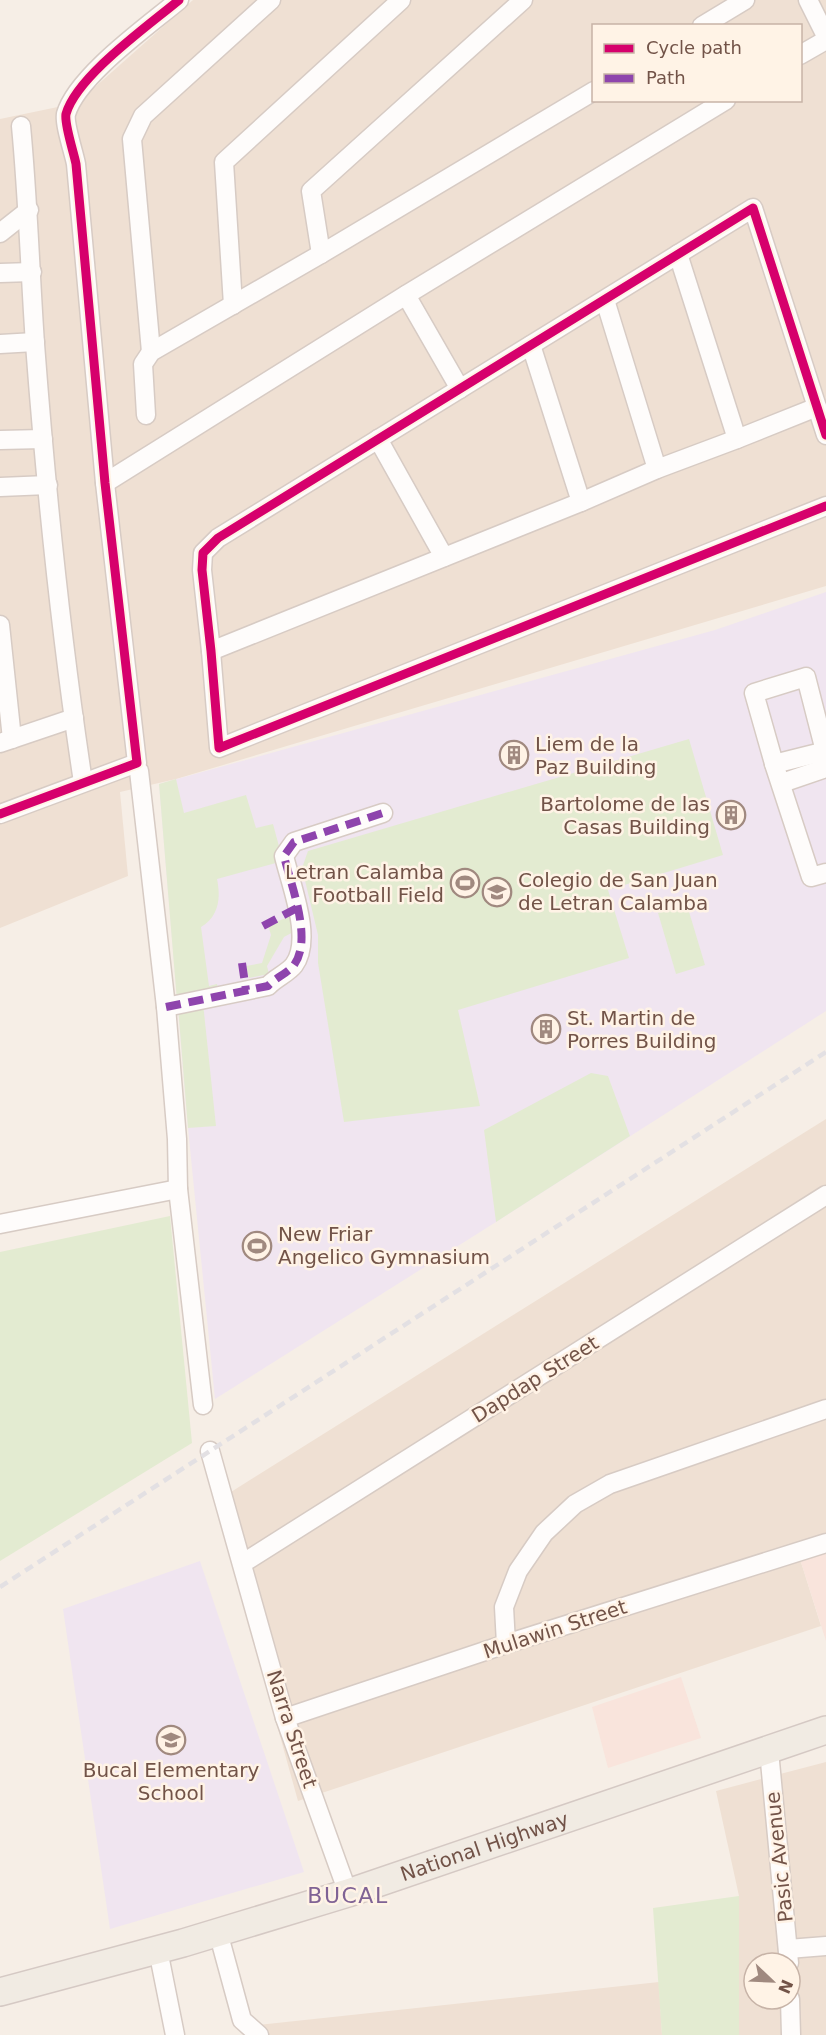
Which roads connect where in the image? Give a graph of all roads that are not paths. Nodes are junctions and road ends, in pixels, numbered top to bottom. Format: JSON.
{"nodes":[{"id":1,"x":179,"y":0,"type":"edge"},
{"id":2,"x":271,"y":0,"type":"edge"},
{"id":3,"x":401,"y":0,"type":"edge"},
{"id":4,"x":523,"y":0,"type":"edge"},
{"id":5,"x":745,"y":0,"type":"edge"},
{"id":6,"x":808,"y":0,"type":"edge"},
{"id":7,"x":705,"y":24,"type":"edge"},
{"id":8,"x":826,"y":38,"type":"edge"},
{"id":9,"x":802,"y":54,"type":"edge"},
{"id":10,"x":592,"y":92,"type":"edge"},
{"id":11,"x":723,"y":102,"type":"edge"},
{"id":12,"x":21,"y":126,"type":"dead end"},
{"id":13,"x":28,"y":210,"type":"junction"},
{"id":14,"x":0,"y":234,"type":"edge"},
{"id":15,"x":321,"y":254,"type":"junction"},
{"id":16,"x":678,"y":254,"type":"junction"},
{"id":17,"x":32,"y":272,"type":"junction"},
{"id":18,"x":0,"y":273,"type":"edge"},
{"id":19,"x":406,"y":295,"type":"junction"},
{"id":20,"x":605,"y":300,"type":"junction"},
{"id":21,"x":233,"y":305,"type":"junction"},
{"id":22,"x":35,"y":342,"type":"junction"},
{"id":23,"x":0,"y":344,"type":"edge"},
{"id":24,"x":531,"y":345,"type":"junction"},
{"id":25,"x":151,"y":352,"type":"junction"},
{"id":26,"x":460,"y":389,"type":"junction"},
{"id":27,"x":817,"y":407,"type":"junction"},
{"id":28,"x":146,"y":415,"type":"dead end"},
{"id":29,"x":826,"y":435,"type":"edge"},
{"id":30,"x":43,"y":439,"type":"junction"},
{"id":31,"x":378,"y":439,"type":"junction"},
{"id":32,"x":737,"y":439,"type":"junction"},
{"id":33,"x":0,"y":440,"type":"edge"},
{"id":34,"x":657,"y":469,"type":"junction"},
{"id":35,"x":105,"y":483,"type":"junction"},
{"id":36,"x":48,"y":485,"type":"junction"},
{"id":37,"x":0,"y":488,"type":"edge"},
{"id":38,"x":581,"y":502,"type":"junction"},
{"id":39,"x":826,"y":506,"type":"edge"},
{"id":40,"x":444,"y":557,"type":"junction"},
{"id":41,"x":0,"y":626,"type":"edge"},
{"id":42,"x":211,"y":651,"type":"junction"},
{"id":43,"x":74,"y":718,"type":"junction"},
{"id":44,"x":6,"y":741,"type":"edge"},
{"id":45,"x":826,"y":756,"type":"edge"},
{"id":46,"x":774,"y":764,"type":"junction"},
{"id":47,"x":139,"y":771,"type":"dead end"},
{"id":48,"x":84,"y":782,"type":"junction"},
{"id":49,"x":782,"y":783,"type":"junction"},
{"id":50,"x":383,"y":813,"type":"dead end"},
{"id":51,"x":0,"y":814,"type":"edge"},
{"id":52,"x":826,"y":873,"type":"edge"},
{"id":53,"x":166,"y":1007,"type":"junction"},
{"id":54,"x":178,"y":1189,"type":"junction"},
{"id":55,"x":826,"y":1196,"type":"edge"},
{"id":56,"x":0,"y":1224,"type":"edge"},
{"id":57,"x":203,"y":1405,"type":"dead end"},
{"id":58,"x":826,"y":1409,"type":"edge"},
{"id":59,"x":210,"y":1451,"type":"dead end"},
{"id":60,"x":826,"y":1543,"type":"edge"},
{"id":61,"x":243,"y":1563,"type":"junction"},
{"id":62,"x":506,"y":1644,"type":"junction"},
{"id":63,"x":285,"y":1718,"type":"junction"},
{"id":64,"x":826,"y":1730,"type":"edge"},
{"id":65,"x":769,"y":1750,"type":"junction"},
{"id":66,"x":348,"y":1893,"type":"junction"},
{"id":67,"x":218,"y":1932,"type":"junction"},
{"id":68,"x":826,"y":1946,"type":"edge"},
{"id":69,"x":158,"y":1950,"type":"junction"},
{"id":70,"x":789,"y":1951,"type":"edge"},
{"id":71,"x":802,"y":1952,"type":"edge"},
{"id":72,"x":0,"y":1992,"type":"edge"},
{"id":73,"x":790,"y":2011,"type":"edge"},
{"id":74,"x":175,"y":2035,"type":"edge"},
{"id":75,"x":259,"y":2035,"type":"edge"},
{"id":76,"x":791,"y":2035,"type":"edge"}],
"edges":[{"from":1,"to":35,"type":"street"},
{"from":2,"to":25,"type":"street"},
{"from":3,"to":21,"type":"street"},
{"from":4,"to":15,"type":"street"},
{"from":5,"to":7,"type":"street"},
{"from":6,"to":8,"type":"street"},
{"from":8,"to":9,"type":"street"},
{"from":10,"to":15,"type":"street"},
{"from":11,"to":19,"type":"street"},
{"from":12,"to":13,"type":"street"},
{"from":13,"to":14,"type":"street"},
{"from":13,"to":17,"type":"street"},
{"from":15,"to":21,"type":"street"},
{"from":16,"to":20,"type":"street"},
{"from":16,"to":27,"type":"street"},
{"from":16,"to":32,"type":"street"},
{"from":17,"to":18,"type":"street"},
{"from":17,"to":22,"type":"street"},
{"from":19,"to":26,"type":"street"},
{"from":19,"to":35,"type":"street"},
{"from":20,"to":24,"type":"street"},
{"from":20,"to":34,"type":"street"},
{"from":21,"to":25,"type":"street"},
{"from":22,"to":23,"type":"street"},
{"from":22,"to":30,"type":"street"},
{"from":24,"to":26,"type":"street"},
{"from":24,"to":38,"type":"street"},
{"from":25,"to":28,"type":"street"},
{"from":26,"to":31,"type":"street"},
{"from":27,"to":29,"type":"street"},
{"from":27,"to":32,"type":"street"},
{"from":30,"to":33,"type":"street"},
{"from":30,"to":36,"type":"street"},
{"from":31,"to":40,"type":"street"},
{"from":31,"to":42,"type":"street"},
{"from":32,"to":34,"type":"street"},
{"from":34,"to":38,"type":"street"},
{"from":35,"to":48,"type":"street"},
{"from":36,"to":37,"type":"street"},
{"from":36,"to":43,"type":"street"},
{"from":38,"to":40,"type":"street"},
{"from":39,"to":42,"type":"street"},
{"from":40,"to":42,"type":"street"},
{"from":41,"to":44,"type":"street"},
{"from":43,"to":44,"type":"street"},
{"from":43,"to":48,"type":"street"},
{"from":45,"to":46,"type":"street"},
{"from":45,"to":46,"type":"street"},
{"from":45,"to":49,"type":"street"},
{"from":46,"to":49,"type":"street"},
{"from":47,"to":53,"type":"street"},
{"from":48,"to":51,"type":"street"},
{"from":49,"to":52,"type":"street"},
{"from":50,"to":53,"type":"street"},
{"from":53,"to":54,"type":"street"},
{"from":54,"to":56,"type":"street"},
{"from":54,"to":57,"type":"street"},
{"from":55,"to":61,"type":"street","name":"Dapdap Street"},
{"from":58,"to":62,"type":"street"},
{"from":59,"to":61,"type":"street","name":"Narra Street"},
{"from":60,"to":62,"type":"street","name":"Mulawin Street"},
{"from":61,"to":63,"type":"street","name":"Narra Street"},
{"from":62,"to":63,"type":"street","name":"Mulawin Street"},
{"from":63,"to":66,"type":"street","name":"Narra Street"},
{"from":64,"to":65,"type":"main road","name":"National Highway"},
{"from":65,"to":66,"type":"main road","name":"National Highway"},
{"from":65,"to":70,"type":"street","name":"Pasic Avenue"},
{"from":66,"to":67,"type":"main road","name":"National Highway"},
{"from":67,"to":69,"type":"main road","name":"National Highway"},
{"from":67,"to":75,"type":"street"},
{"from":68,"to":71,"type":"street"},
{"from":69,"to":72,"type":"main road","name":"National Highway"},
{"from":69,"to":74,"type":"street"},
{"from":73,"to":76,"type":"street"}]}
